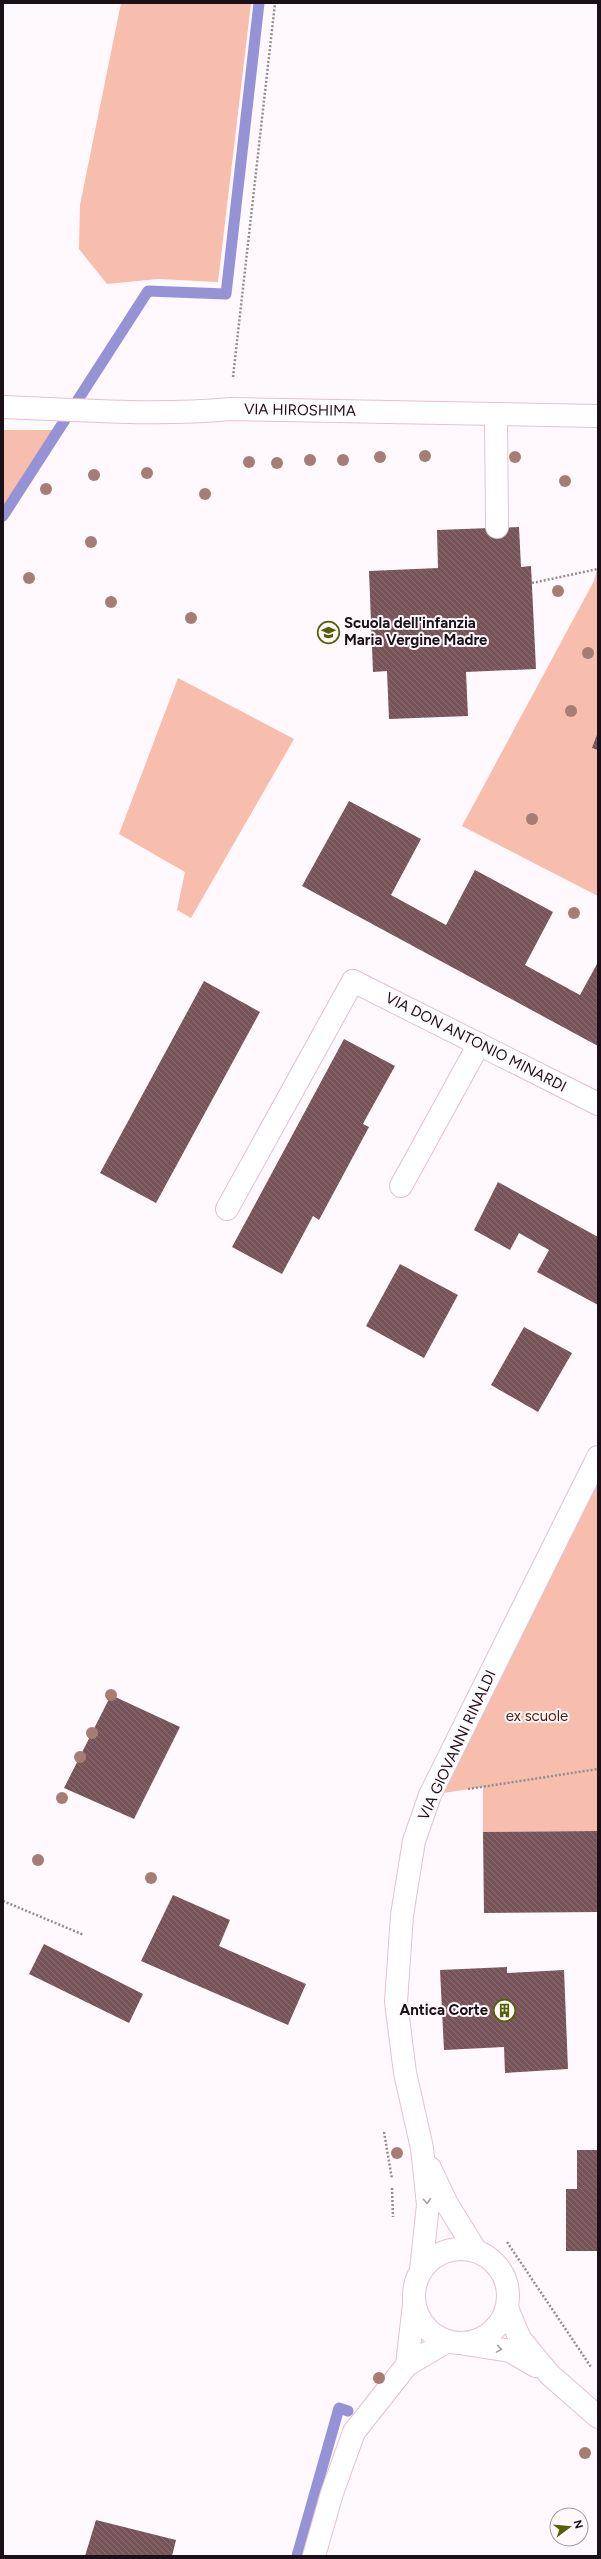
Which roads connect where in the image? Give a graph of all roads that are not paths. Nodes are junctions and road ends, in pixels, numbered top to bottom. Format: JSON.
{"nodes":[{"id":1,"x":3,"y":407,"type":"edge"},
{"id":2,"x":496,"y":414,"type":"junction"},
{"id":3,"x":598,"y":416,"type":"edge"},
{"id":4,"x":497,"y":527,"type":"dead end"},
{"id":5,"x":478,"y":1044,"type":"junction"},
{"id":6,"x":598,"y":1104,"type":"edge"},
{"id":7,"x":401,"y":1186,"type":"dead end"},
{"id":8,"x":227,"y":1209,"type":"dead end"},
{"id":9,"x":598,"y":1457,"type":"edge"},
{"id":10,"x":422,"y":2148,"type":"junction"},
{"id":11,"x":476,"y":2251,"type":"junction"},
{"id":12,"x":421,"y":2270,"type":"junction"},
{"id":13,"x":414,"y":2304,"type":"junction"},
{"id":14,"x":507,"y":2308,"type":"junction"},
{"id":15,"x":454,"y":2342,"type":"junction"},
{"id":16,"x":407,"y":2365,"type":"junction"},
{"id":17,"x":549,"y":2374,"type":"junction"},
{"id":18,"x":598,"y":2417,"type":"edge"},
{"id":19,"x":314,"y":2556,"type":"edge"}],
"edges":[{"from":1,"to":2,"type":"street","name":"VIA HIROSHIMA"},
{"from":2,"to":3,"type":"street","name":"VIA HIROSHIMA"},
{"from":2,"to":4,"type":"street"},
{"from":5,"to":6,"type":"street","name":"VIA DON ANTONIO MINARDI"},
{"from":5,"to":7,"type":"street"},
{"from":5,"to":8,"type":"street","name":"VIA DON ANTONIO MINARDI"},
{"from":9,"to":10,"type":"street","name":"VIA GIOVANNI RINALDI"},
{"from":10,"to":11,"type":"street"},
{"from":10,"to":12,"type":"street","one_way":true},
{"from":11,"to":12,"type":"street"},
{"from":11,"to":14,"type":"street"},
{"from":12,"to":13,"type":"street"},
{"from":13,"to":15,"type":"street"},
{"from":13,"to":16,"type":"street"},
{"from":14,"to":15,"type":"street"},
{"from":14,"to":17,"type":"street"},
{"from":15,"to":16,"type":"street"},
{"from":15,"to":17,"type":"street","one_way":true},
{"from":16,"to":19,"type":"street"},
{"from":17,"to":18,"type":"street"}]}
